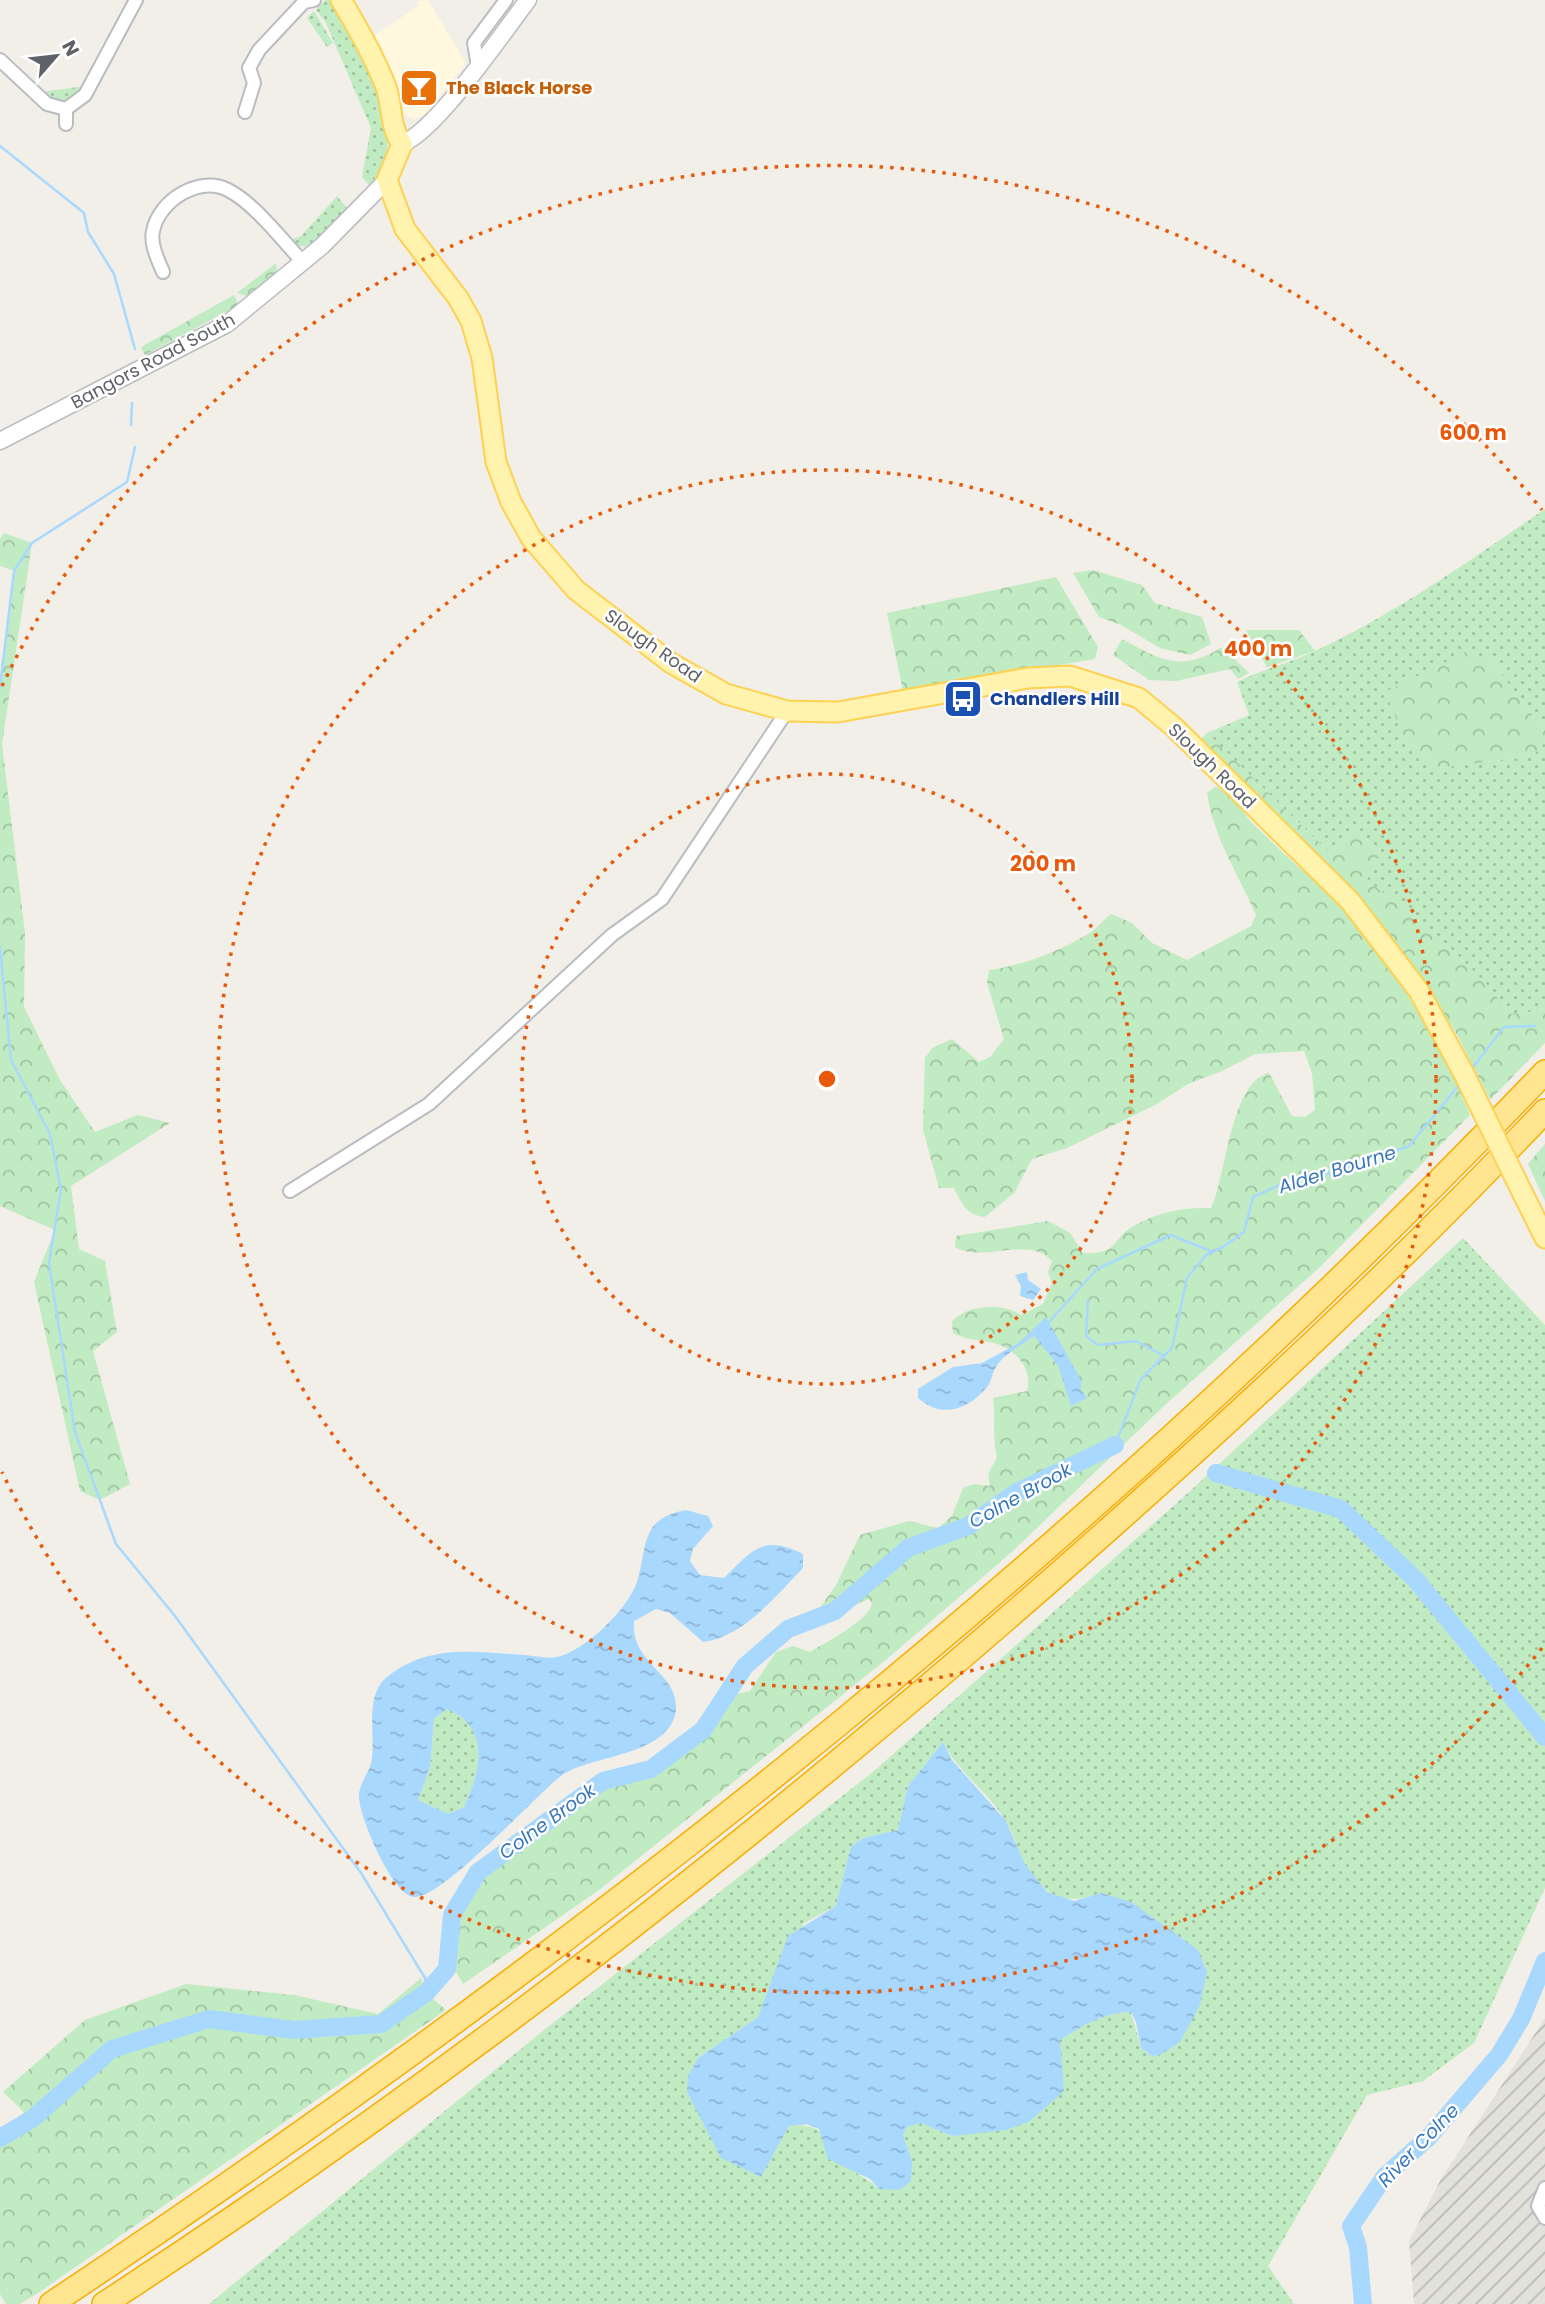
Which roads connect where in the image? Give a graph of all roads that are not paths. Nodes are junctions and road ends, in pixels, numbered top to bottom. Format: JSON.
{"nodes":[{"id":1,"x":136,"y":0,"type":"edge"},
{"id":2,"x":314,"y":0,"type":"edge"},
{"id":3,"x":341,"y":0,"type":"edge"},
{"id":4,"x":506,"y":0,"type":"edge"},
{"id":5,"x":528,"y":0,"type":"edge"},
{"id":6,"x":0,"y":60,"type":"edge"},
{"id":7,"x":478,"y":66,"type":"junction"},
{"id":8,"x":66,"y":109,"type":"junction"},
{"id":9,"x":245,"y":112,"type":"dead end"},
{"id":10,"x":66,"y":124,"type":"dead end"},
{"id":11,"x":402,"y":144,"type":"junction"},
{"id":12,"x":387,"y":180,"type":"junction"},
{"id":13,"x":302,"y":261,"type":"junction"},
{"id":14,"x":163,"y":272,"type":"dead end"},
{"id":15,"x":0,"y":441,"type":"edge"},
{"id":16,"x":787,"y":711,"type":"junction"},
{"id":17,"x":1545,"y":1072,"type":"edge"},
{"id":18,"x":1545,"y":1111,"type":"edge"},
{"id":19,"x":290,"y":1191,"type":"dead end"},
{"id":20,"x":1545,"y":1238,"type":"edge"},
{"id":21,"x":1545,"y":2188,"type":"edge"},
{"id":22,"x":1545,"y":2218,"type":"edge"},
{"id":23,"x":51,"y":2304,"type":"edge"},
{"id":24,"x":104,"y":2304,"type":"edge"}],
"edges":[{"from":1,"to":8,"type":"street"},
{"from":2,"to":9,"type":"street"},
{"from":3,"to":11,"type":"main road"},
{"from":4,"to":7,"type":"street"},
{"from":5,"to":7,"type":"street"},
{"from":6,"to":8,"type":"street"},
{"from":7,"to":11,"type":"street"},
{"from":8,"to":10,"type":"street"},
{"from":11,"to":12,"type":"main road"},
{"from":12,"to":13,"type":"street","name":"Bangors Road South"},
{"from":12,"to":16,"type":"main road","name":"Slough Road"},
{"from":13,"to":14,"type":"street"},
{"from":13,"to":15,"type":"street","name":"Bangors Road South"},
{"from":16,"to":19,"type":"street"},
{"from":16,"to":20,"type":"main road","name":"Slough Road","bridge":true},
{"from":17,"to":23,"type":"highway"},
{"from":18,"to":24,"type":"highway"},
{"from":21,"to":22,"type":"street"}]}
